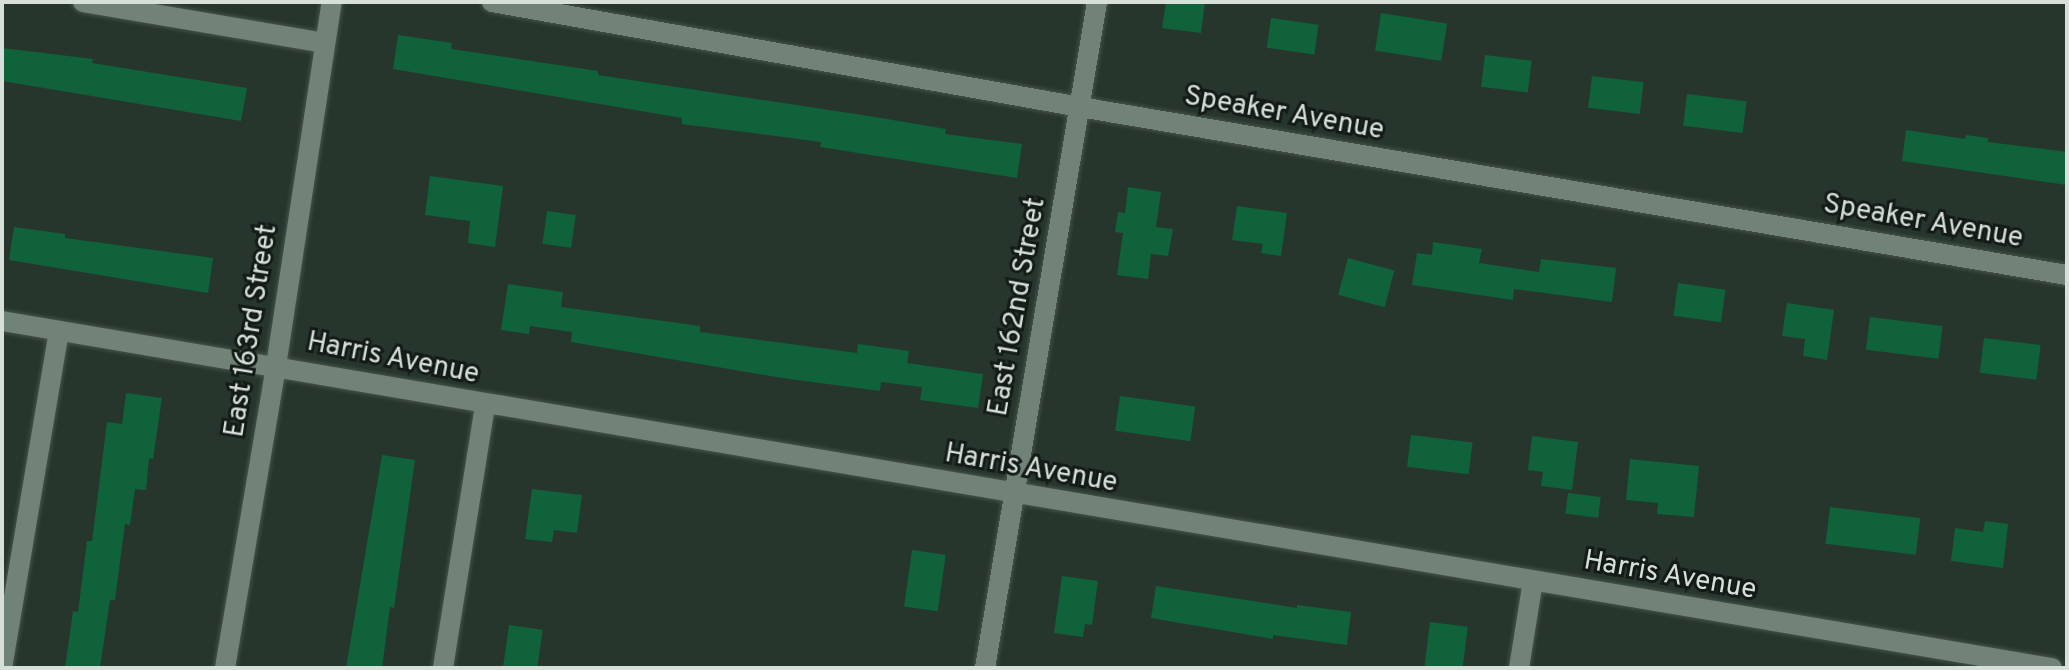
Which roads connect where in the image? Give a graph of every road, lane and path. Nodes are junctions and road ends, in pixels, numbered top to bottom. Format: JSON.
{"nodes":[{"id":1,"x":83,"y":2,"type":"edge"},
{"id":2,"x":332,"y":2,"type":"edge"},
{"id":3,"x":492,"y":2,"type":"edge"},
{"id":4,"x":1097,"y":2,"type":"edge"},
{"id":5,"x":325,"y":43,"type":"junction"},
{"id":6,"x":1080,"y":107,"type":"junction"},
{"id":7,"x":2067,"y":275,"type":"edge"},
{"id":8,"x":2,"y":321,"type":"edge"},
{"id":9,"x":59,"y":331,"type":"junction"},
{"id":10,"x":276,"y":366,"type":"junction"},
{"id":11,"x":485,"y":405,"type":"junction"},
{"id":12,"x":1014,"y":495,"type":"junction"},
{"id":13,"x":1533,"y":581,"type":"junction"},
{"id":14,"x":3,"y":661,"type":"edge"},
{"id":15,"x":225,"y":668,"type":"edge"},
{"id":16,"x":443,"y":668,"type":"edge"},
{"id":17,"x":985,"y":668,"type":"edge"},
{"id":18,"x":1519,"y":668,"type":"edge"},
{"id":19,"x":2052,"y":668,"type":"edge"}],
"edges":[{"from":1,"to":5,"type":"street"},
{"from":2,"to":5,"type":"street","name":"East 163rd Street"},
{"from":3,"to":6,"type":"street","name":"Speaker Avenue"},
{"from":4,"to":6,"type":"street","name":"East 162nd Street"},
{"from":5,"to":10,"type":"street","name":"East 163rd Street"},
{"from":6,"to":7,"type":"street","name":"Speaker Avenue"},
{"from":6,"to":12,"type":"street","name":"East 162nd Street"},
{"from":8,"to":9,"type":"street","name":"Harris Avenue"},
{"from":9,"to":10,"type":"street","name":"Harris Avenue"},
{"from":9,"to":14,"type":"street"},
{"from":10,"to":11,"type":"street","name":"Harris Avenue"},
{"from":10,"to":15,"type":"street","name":"East 163rd Street"},
{"from":11,"to":12,"type":"street","name":"Harris Avenue"},
{"from":11,"to":16,"type":"street"},
{"from":12,"to":13,"type":"street","name":"Harris Avenue"},
{"from":12,"to":17,"type":"street","name":"East 162nd Street"},
{"from":13,"to":18,"type":"street"},
{"from":13,"to":19,"type":"street","name":"Harris Avenue"}]}
